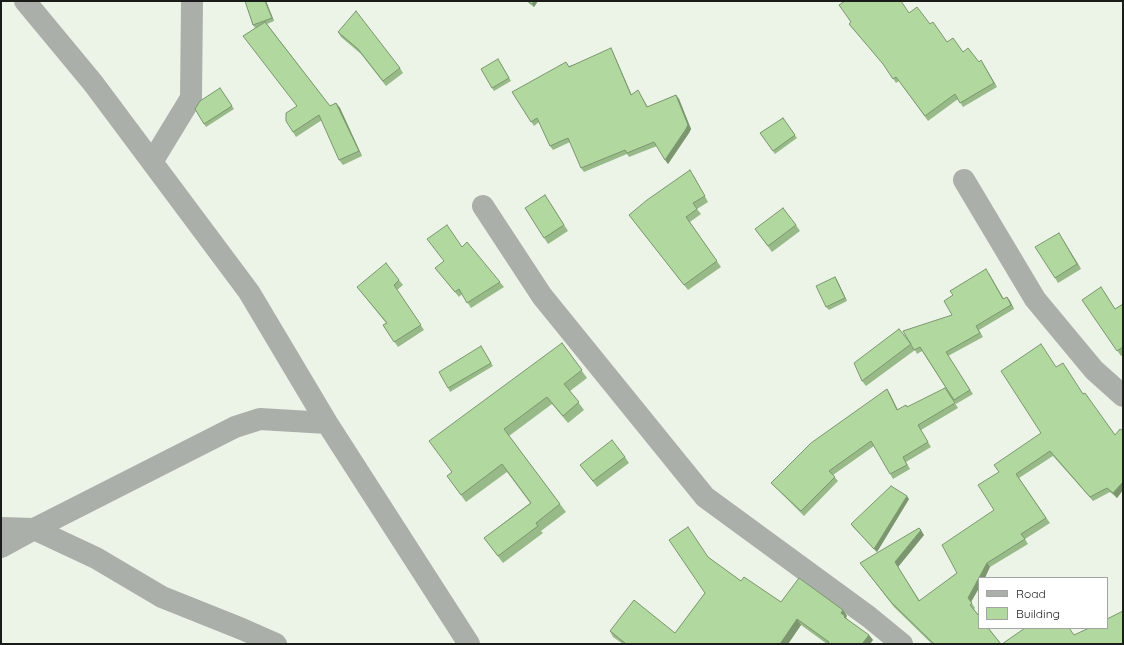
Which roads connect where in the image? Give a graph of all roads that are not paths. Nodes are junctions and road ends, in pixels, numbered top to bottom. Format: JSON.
{"nodes":[{"id":1,"x":25,"y":1,"type":"edge"},
{"id":2,"x":192,"y":1,"type":"edge"},
{"id":3,"x":152,"y":162,"type":"junction"},
{"id":4,"x":964,"y":180,"type":"dead end"},
{"id":5,"x":482,"y":206,"type":"dead end"},
{"id":6,"x":1123,"y":396,"type":"edge"},
{"id":7,"x":327,"y":423,"type":"junction"},
{"id":8,"x":1,"y":528,"type":"edge"},
{"id":9,"x":34,"y":529,"type":"junction"},
{"id":10,"x":1,"y":547,"type":"edge"},
{"id":11,"x":276,"y":644,"type":"edge"},
{"id":12,"x":469,"y":644,"type":"edge"},
{"id":13,"x":902,"y":644,"type":"edge"}],
"edges":[{"from":1,"to":3,"type":"street"},
{"from":2,"to":3,"type":"street"},
{"from":3,"to":7,"type":"street"},
{"from":4,"to":6,"type":"street"},
{"from":5,"to":13,"type":"street"},
{"from":7,"to":9,"type":"street"},
{"from":7,"to":12,"type":"street"},
{"from":8,"to":9,"type":"street"},
{"from":9,"to":10,"type":"street"},
{"from":9,"to":11,"type":"street"}]}
